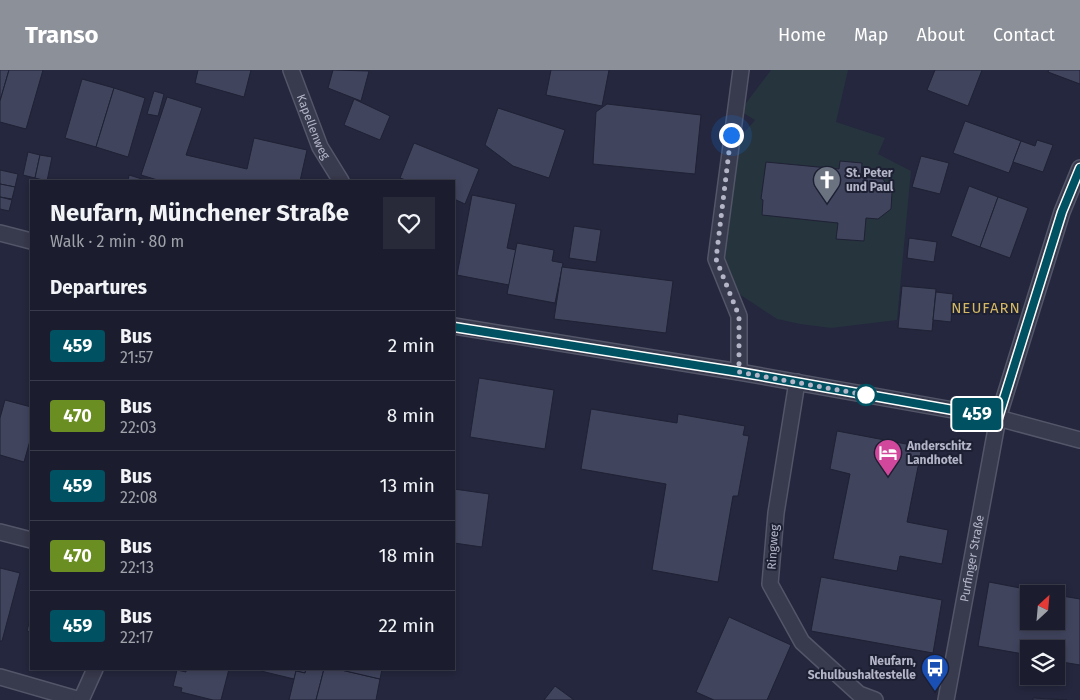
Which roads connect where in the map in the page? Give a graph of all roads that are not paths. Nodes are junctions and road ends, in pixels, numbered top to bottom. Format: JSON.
{"nodes":[{"id":1,"x":291,"y":70,"type":"edge"},
{"id":2,"x":742,"y":70,"type":"edge"},
{"id":3,"x":1080,"y":168,"type":"edge"},
{"id":4,"x":340,"y":180,"type":"edge"},
{"id":5,"x":0,"y":233,"type":"edge"},
{"id":6,"x":30,"y":241,"type":"edge"},
{"id":7,"x":455,"y":326,"type":"edge"},
{"id":8,"x":739,"y":372,"type":"junction"},
{"id":9,"x":797,"y":382,"type":"junction"},
{"id":10,"x":998,"y":418,"type":"junction"},
{"id":11,"x":1080,"y":440,"type":"edge"},
{"id":12,"x":0,"y":532,"type":"edge"},
{"id":13,"x":30,"y":540,"type":"edge"},
{"id":14,"x":95,"y":670,"type":"edge"},
{"id":15,"x":0,"y":677,"type":"edge"},
{"id":16,"x":80,"y":700,"type":"edge"},
{"id":17,"x":875,"y":700,"type":"edge"},
{"id":18,"x":946,"y":700,"type":"edge"}],
"edges":[{"from":1,"to":4,"type":"street","name":"Kapellenweg"},
{"from":2,"to":8,"type":"street"},
{"from":3,"to":10,"type":"street","name":"Purfinger Straße"},
{"from":5,"to":6,"type":"street"},
{"from":7,"to":8,"type":"street"},
{"from":8,"to":9,"type":"street"},
{"from":9,"to":10,"type":"street"},
{"from":9,"to":17,"type":"street","name":"Ringweg"},
{"from":10,"to":11,"type":"street"},
{"from":10,"to":18,"type":"street","name":"Purfinger Straße"},
{"from":12,"to":13,"type":"street"},
{"from":14,"to":16,"type":"street"},
{"from":15,"to":16,"type":"street"}]}
